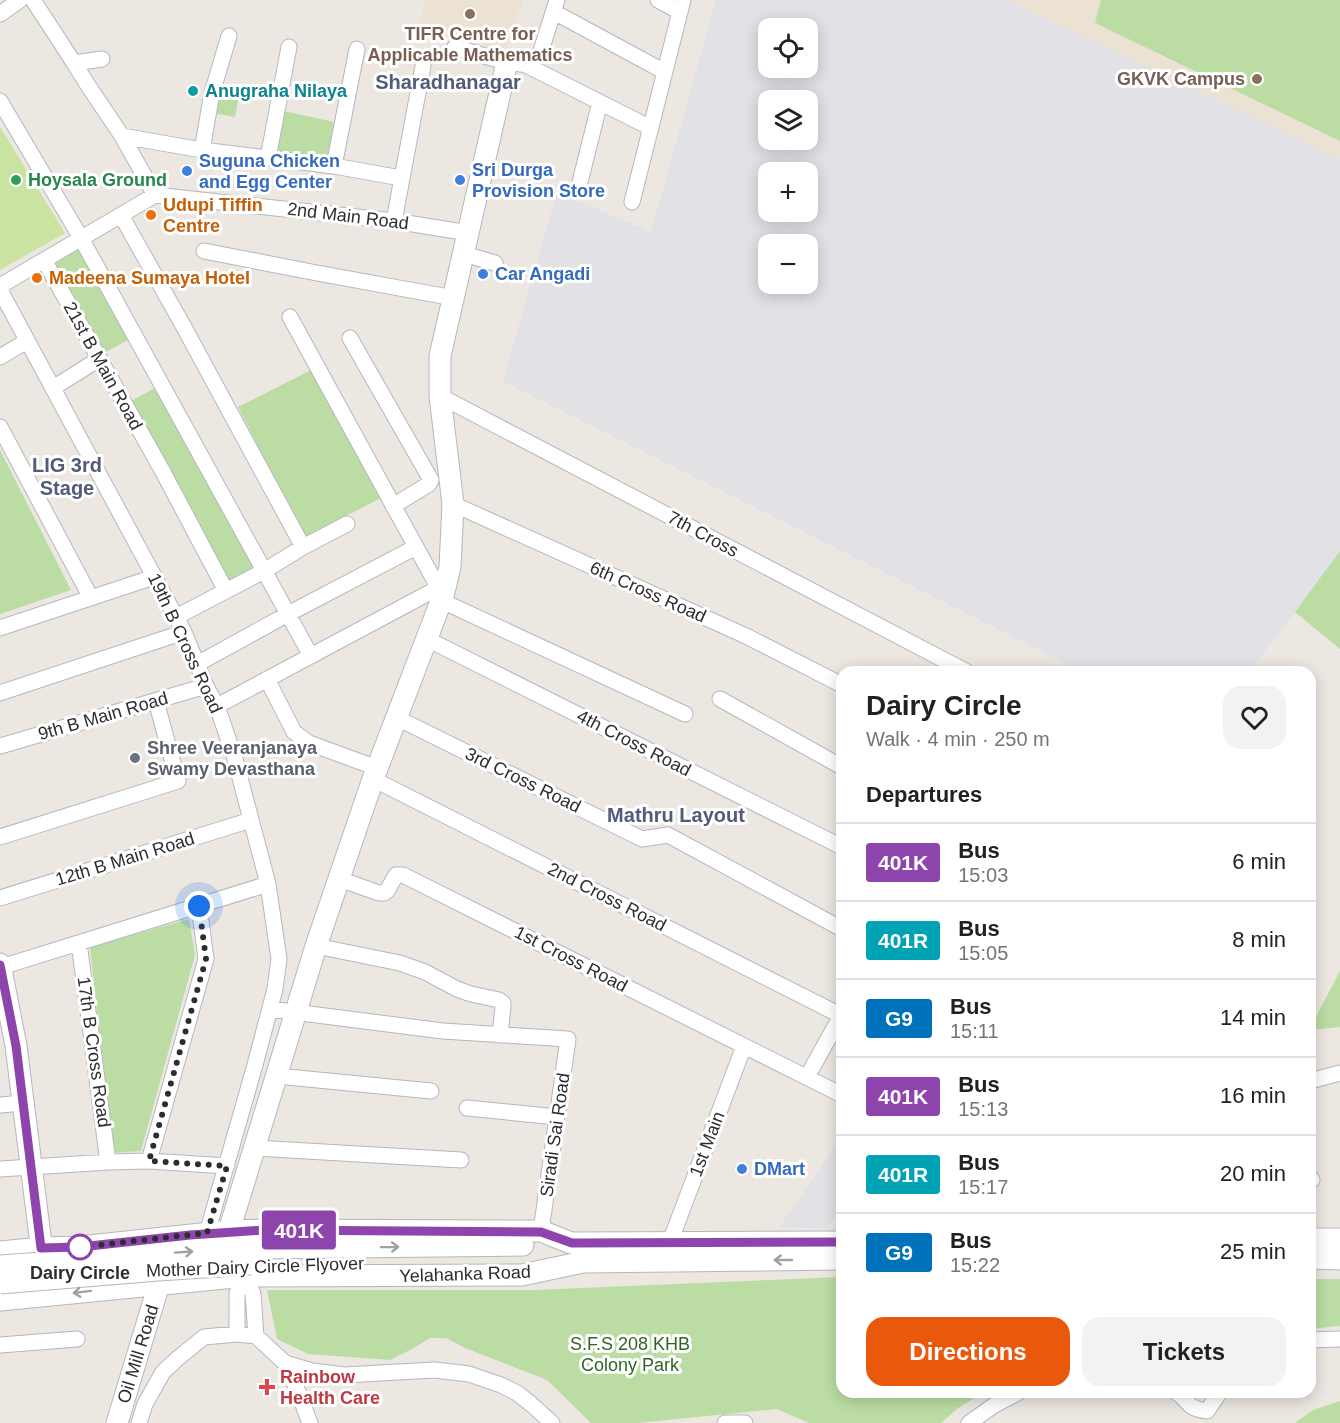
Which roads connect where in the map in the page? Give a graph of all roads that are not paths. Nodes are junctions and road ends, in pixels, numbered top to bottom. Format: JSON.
{"nodes":[{"id":1,"x":20,"y":0,"type":"edge"},
{"id":2,"x":33,"y":0,"type":"edge"},
{"id":3,"x":658,"y":0,"type":"edge"},
{"id":4,"x":556,"y":6,"type":"edge"},
{"id":5,"x":681,"y":6,"type":"edge"},
{"id":6,"x":0,"y":14,"type":"edge"},
{"id":7,"x":229,"y":36,"type":"dead end"},
{"id":8,"x":289,"y":47,"type":"dead end"},
{"id":9,"x":455,"y":47,"type":"dead end"},
{"id":10,"x":357,"y":49,"type":"dead end"},
{"id":11,"x":102,"y":59,"type":"dead end"},
{"id":12,"x":74,"y":63,"type":"junction"},
{"id":13,"x":516,"y":63,"type":"junction"},
{"id":14,"x":423,"y":66,"type":"dead end"},
{"id":15,"x":665,"y":72,"type":"junction"},
{"id":16,"x":0,"y":101,"type":"edge"},
{"id":17,"x":600,"y":102,"type":"junction"},
{"id":18,"x":651,"y":128,"type":"junction"},
{"id":19,"x":122,"y":136,"type":"junction"},
{"id":20,"x":202,"y":150,"type":"junction"},
{"id":21,"x":268,"y":158,"type":"junction"},
{"id":22,"x":334,"y":166,"type":"junction"},
{"id":23,"x":401,"y":178,"type":"junction"},
{"id":24,"x":580,"y":182,"type":"dead end"},
{"id":25,"x":155,"y":195,"type":"junction"},
{"id":26,"x":633,"y":202,"type":"dead end"},
{"id":27,"x":121,"y":215,"type":"junction"},
{"id":28,"x":394,"y":221,"type":"junction"},
{"id":29,"x":81,"y":238,"type":"junction"},
{"id":30,"x":467,"y":244,"type":"junction"},
{"id":31,"x":204,"y":251,"type":"dead end"},
{"id":32,"x":44,"y":260,"type":"junction"},
{"id":33,"x":495,"y":263,"type":"dead end"},
{"id":34,"x":0,"y":288,"type":"edge"},
{"id":35,"x":454,"y":298,"type":"junction"},
{"id":36,"x":290,"y":317,"type":"dead end"},
{"id":37,"x":350,"y":338,"type":"dead end"},
{"id":38,"x":27,"y":341,"type":"junction"},
{"id":39,"x":0,"y":357,"type":"edge"},
{"id":40,"x":99,"y":359,"type":"junction"},
{"id":41,"x":53,"y":388,"type":"junction"},
{"id":42,"x":440,"y":396,"type":"junction"},
{"id":43,"x":0,"y":427,"type":"edge"},
{"id":44,"x":453,"y":504,"type":"junction"},
{"id":45,"x":393,"y":506,"type":"junction"},
{"id":46,"x":348,"y":524,"type":"dead end"},
{"id":47,"x":303,"y":547,"type":"junction"},
{"id":48,"x":416,"y":547,"type":"junction"},
{"id":49,"x":264,"y":571,"type":"junction"},
{"id":50,"x":154,"y":577,"type":"junction"},
{"id":51,"x":226,"y":591,"type":"junction"},
{"id":52,"x":441,"y":595,"type":"junction"},
{"id":53,"x":91,"y":598,"type":"junction"},
{"id":54,"x":288,"y":614,"type":"junction"},
{"id":55,"x":176,"y":617,"type":"junction"},
{"id":56,"x":0,"y":628,"type":"edge"},
{"id":57,"x":184,"y":632,"type":"junction"},
{"id":58,"x":427,"y":639,"type":"junction"},
{"id":59,"x":311,"y":656,"type":"junction"},
{"id":60,"x":197,"y":664,"type":"junction"},
{"id":61,"x":956,"y":666,"type":"edge"},
{"id":62,"x":267,"y":679,"type":"junction"},
{"id":63,"x":836,"y":682,"type":"edge"},
{"id":64,"x":206,"y":686,"type":"junction"},
{"id":65,"x":0,"y":693,"type":"edge"},
{"id":66,"x":720,"y":699,"type":"dead end"},
{"id":67,"x":156,"y":701,"type":"junction"},
{"id":68,"x":217,"y":706,"type":"junction"},
{"id":69,"x":685,"y":714,"type":"dead end"},
{"id":70,"x":397,"y":717,"type":"junction"},
{"id":71,"x":0,"y":746,"type":"edge"},
{"id":72,"x":836,"y":764,"type":"edge"},
{"id":73,"x":375,"y":773,"type":"junction"},
{"id":74,"x":251,"y":820,"type":"junction"},
{"id":75,"x":0,"y":837,"type":"edge"},
{"id":76,"x":836,"y":844,"type":"edge"},
{"id":77,"x":339,"y":879,"type":"junction"},
{"id":78,"x":268,"y":884,"type":"junction"},
{"id":79,"x":0,"y":898,"type":"edge"},
{"id":80,"x":199,"y":906,"type":"junction"},
{"id":81,"x":836,"y":926,"type":"edge"},
{"id":82,"x":79,"y":943,"type":"junction"},
{"id":83,"x":316,"y":946,"type":"junction"},
{"id":84,"x":0,"y":966,"type":"edge"},
{"id":85,"x":270,"y":1009,"type":"junction"},
{"id":86,"x":296,"y":1012,"type":"junction"},
{"id":87,"x":836,"y":1012,"type":"edge"},
{"id":88,"x":836,"y":1024,"type":"edge"},
{"id":89,"x":500,"y":1035,"type":"junction"},
{"id":90,"x":744,"y":1046,"type":"junction"},
{"id":91,"x":1340,"y":1073,"type":"edge"},
{"id":92,"x":277,"y":1076,"type":"junction"},
{"id":93,"x":807,"y":1077,"type":"junction"},
{"id":94,"x":1316,"y":1079,"type":"edge"},
{"id":95,"x":431,"y":1091,"type":"dead end"},
{"id":96,"x":836,"y":1092,"type":"edge"},
{"id":97,"x":23,"y":1103,"type":"junction"},
{"id":98,"x":0,"y":1106,"type":"edge"},
{"id":99,"x":467,"y":1108,"type":"dead end"},
{"id":100,"x":557,"y":1117,"type":"junction"},
{"id":101,"x":255,"y":1148,"type":"junction"},
{"id":102,"x":460,"y":1160,"type":"dead end"},
{"id":103,"x":149,"y":1161,"type":"junction"},
{"id":104,"x":108,"y":1162,"type":"junction"},
{"id":105,"x":30,"y":1166,"type":"junction"},
{"id":106,"x":227,"y":1166,"type":"junction"},
{"id":107,"x":0,"y":1169,"type":"edge"},
{"id":108,"x":229,"y":1231,"type":"junction"},
{"id":109,"x":541,"y":1232,"type":"junction"},
{"id":110,"x":207,"y":1233,"type":"junction"},
{"id":111,"x":157,"y":1238,"type":"junction"},
{"id":112,"x":1316,"y":1239,"type":"edge"},
{"id":113,"x":1340,"y":1239,"type":"edge"},
{"id":114,"x":670,"y":1242,"type":"junction"},
{"id":115,"x":836,"y":1242,"type":"edge"},
{"id":116,"x":572,"y":1243,"type":"junction"},
{"id":117,"x":41,"y":1248,"type":"junction"},
{"id":118,"x":0,"y":1252,"type":"edge"},
{"id":119,"x":1316,"y":1258,"type":"edge"},
{"id":120,"x":836,"y":1259,"type":"edge"},
{"id":121,"x":1340,"y":1259,"type":"edge"},
{"id":122,"x":248,"y":1263,"type":"junction"},
{"id":123,"x":0,"y":1266,"type":"edge"},
{"id":124,"x":0,"y":1283,"type":"edge"},
{"id":125,"x":159,"y":1284,"type":"junction"},
{"id":126,"x":48,"y":1296,"type":"junction"},
{"id":127,"x":0,"y":1300,"type":"edge"},
{"id":128,"x":237,"y":1334,"type":"junction"},
{"id":129,"x":256,"y":1336,"type":"junction"},
{"id":130,"x":77,"y":1339,"type":"dead end"},
{"id":131,"x":1340,"y":1339,"type":"edge"},
{"id":132,"x":1316,"y":1340,"type":"edge"},
{"id":133,"x":0,"y":1345,"type":"edge"},
{"id":134,"x":285,"y":1363,"type":"junction"},
{"id":135,"x":1008,"y":1398,"type":"edge"},
{"id":136,"x":1182,"y":1398,"type":"edge"},
{"id":137,"x":1216,"y":1398,"type":"edge"},
{"id":138,"x":117,"y":1423,"type":"edge"},
{"id":139,"x":139,"y":1423,"type":"edge"},
{"id":140,"x":310,"y":1423,"type":"edge"},
{"id":141,"x":552,"y":1423,"type":"edge"},
{"id":142,"x":725,"y":1423,"type":"edge"},
{"id":143,"x":745,"y":1423,"type":"edge"},
{"id":144,"x":969,"y":1423,"type":"edge"}],
"edges":[{"from":1,"to":6,"type":"street"},
{"from":2,"to":12,"type":"street"},
{"from":3,"to":5,"type":"street"},
{"from":4,"to":13,"type":"street"},
{"from":4,"to":15,"type":"street"},
{"from":5,"to":15,"type":"street"},
{"from":7,"to":20,"type":"street"},
{"from":8,"to":21,"type":"street"},
{"from":9,"to":13,"type":"street"},
{"from":10,"to":22,"type":"street"},
{"from":11,"to":12,"type":"street"},
{"from":12,"to":19,"type":"street"},
{"from":13,"to":17,"type":"street"},
{"from":13,"to":30,"type":"main road"},
{"from":14,"to":23,"type":"street"},
{"from":15,"to":18,"type":"street"},
{"from":16,"to":29,"type":"street"},
{"from":17,"to":18,"type":"street"},
{"from":17,"to":24,"type":"street"},
{"from":18,"to":26,"type":"street"},
{"from":19,"to":20,"type":"street"},
{"from":19,"to":25,"type":"street"},
{"from":20,"to":21,"type":"street"},
{"from":21,"to":22,"type":"street"},
{"from":22,"to":23,"type":"street"},
{"from":23,"to":28,"type":"street"},
{"from":25,"to":27,"type":"street"},
{"from":25,"to":28,"type":"street","name":"2nd Main Road"},
{"from":27,"to":29,"type":"street"},
{"from":27,"to":47,"type":"street"},
{"from":28,"to":30,"type":"street","name":"2nd Main Road"},
{"from":29,"to":32,"type":"street"},
{"from":29,"to":49,"type":"street"},
{"from":30,"to":33,"type":"street","name":"2nd Main Road"},
{"from":30,"to":35,"type":"main road"},
{"from":31,"to":35,"type":"street"},
{"from":32,"to":34,"type":"street"},
{"from":32,"to":40,"type":"street","name":"21st B Main Road"},
{"from":34,"to":38,"type":"street","name":"19th B Cross Road"},
{"from":35,"to":42,"type":"main road"},
{"from":36,"to":45,"type":"street"},
{"from":37,"to":45,"type":"street"},
{"from":38,"to":39,"type":"street"},
{"from":38,"to":41,"type":"street","name":"19th B Cross Road"},
{"from":40,"to":41,"type":"street"},
{"from":40,"to":51,"type":"street","name":"21st B Main Road"},
{"from":41,"to":50,"type":"street","name":"19th B Cross Road"},
{"from":42,"to":44,"type":"main road"},
{"from":42,"to":61,"type":"street","name":"7th Cross"},
{"from":43,"to":53,"type":"street"},
{"from":44,"to":52,"type":"main road"},
{"from":44,"to":63,"type":"street","name":"6th Cross Road"},
{"from":45,"to":48,"type":"street"},
{"from":46,"to":47,"type":"street"},
{"from":47,"to":49,"type":"street"},
{"from":48,"to":52,"type":"street"},
{"from":48,"to":54,"type":"street"},
{"from":49,"to":51,"type":"street"},
{"from":49,"to":54,"type":"street"},
{"from":50,"to":53,"type":"street"},
{"from":50,"to":55,"type":"street","name":"19th B Cross Road"},
{"from":51,"to":55,"type":"street"},
{"from":52,"to":58,"type":"main road"},
{"from":52,"to":59,"type":"street"},
{"from":52,"to":69,"type":"street"},
{"from":53,"to":56,"type":"street"},
{"from":54,"to":59,"type":"street"},
{"from":54,"to":60,"type":"street"},
{"from":55,"to":57,"type":"street","name":"19th B Cross Road"},
{"from":57,"to":60,"type":"street","name":"19th B Cross Road"},
{"from":57,"to":65,"type":"street"},
{"from":58,"to":70,"type":"main road"},
{"from":58,"to":76,"type":"street","name":"4th Cross Road"},
{"from":59,"to":62,"type":"street"},
{"from":60,"to":64,"type":"street","name":"19th B Cross Road"},
{"from":62,"to":68,"type":"street"},
{"from":62,"to":73,"type":"street","name":"2nd Cross Road"},
{"from":64,"to":67,"type":"street","name":"9th B Main Road"},
{"from":64,"to":68,"type":"street","name":"19th B Cross Road"},
{"from":66,"to":72,"type":"street"},
{"from":67,"to":71,"type":"street","name":"9th B Main Road"},
{"from":67,"to":75,"type":"street"},
{"from":68,"to":74,"type":"street","name":"19th B Cross Road"},
{"from":70,"to":73,"type":"main road"},
{"from":70,"to":81,"type":"street","name":"3rd Cross Road"},
{"from":73,"to":77,"type":"main road"},
{"from":73,"to":87,"type":"street","name":"2nd Cross Road"},
{"from":74,"to":78,"type":"street","name":"19th B Cross Road"},
{"from":74,"to":79,"type":"street","name":"12th B Main Road"},
{"from":77,"to":83,"type":"main road"},
{"from":77,"to":90,"type":"street","name":"1st Cross Road"},
{"from":78,"to":80,"type":"street"},
{"from":78,"to":85,"type":"street","name":"19th B Cross Road"},
{"from":80,"to":82,"type":"street"},
{"from":80,"to":103,"type":"street"},
{"from":82,"to":84,"type":"street"},
{"from":82,"to":104,"type":"street","name":"17th B Cross Road"},
{"from":83,"to":86,"type":"main road"},
{"from":83,"to":89,"type":"street"},
{"from":84,"to":97,"type":"main road"},
{"from":85,"to":86,"type":"street"},
{"from":85,"to":106,"type":"street","name":"19th B Cross Road"},
{"from":86,"to":89,"type":"street"},
{"from":86,"to":92,"type":"main road"},
{"from":88,"to":93,"type":"street"},
{"from":89,"to":100,"type":"street","name":"Siradi Sai Road"},
{"from":90,"to":93,"type":"street","name":"1st Cross Road"},
{"from":90,"to":114,"type":"street","name":"1st Main"},
{"from":91,"to":94,"type":"street"},
{"from":92,"to":95,"type":"street"},
{"from":92,"to":101,"type":"main road"},
{"from":93,"to":96,"type":"street","name":"1st Cross Road"},
{"from":97,"to":98,"type":"street"},
{"from":97,"to":105,"type":"main road"},
{"from":99,"to":100,"type":"street"},
{"from":100,"to":109,"type":"street","name":"Siradi Sai Road"},
{"from":101,"to":102,"type":"street"},
{"from":101,"to":108,"type":"main road"},
{"from":103,"to":104,"type":"street"},
{"from":103,"to":106,"type":"street"},
{"from":104,"to":105,"type":"street"},
{"from":105,"to":107,"type":"street"},
{"from":105,"to":117,"type":"main road"},
{"from":106,"to":110,"type":"street","name":"19th B Cross Road"},
{"from":108,"to":109,"type":"main road"},
{"from":108,"to":110,"type":"main road"},
{"from":108,"to":122,"type":"main road"},
{"from":109,"to":116,"type":"main road"},
{"from":110,"to":111,"type":"main road"},
{"from":111,"to":117,"type":"main road"},
{"from":111,"to":125,"type":"main road","name":"Oil Mill Road"},
{"from":112,"to":113,"type":"main road"},
{"from":114,"to":115,"type":"main road"},
{"from":114,"to":116,"type":"main road"},
{"from":122,"to":116,"type":"main road","name":"Mother Dairy Circle Flyover","one_way":true},
{"from":117,"to":118,"type":"main road"},
{"from":117,"to":126,"type":"main road"},
{"from":119,"to":121,"type":"main road"},
{"from":120,"to":122,"type":"main road","name":"Mother Dairy Circle Flyover","one_way":true},
{"from":123,"to":122,"type":"main road","name":"Mother Dairy Circle Flyover","one_way":true,"bridge":true},
{"from":122,"to":124,"type":"main road","name":"Mother Dairy Circle Flyover","bridge":true},
{"from":122,"to":125,"type":"main road"},
{"from":122,"to":128,"type":"street"},
{"from":122,"to":129,"type":"street"},
{"from":125,"to":126,"type":"main road","one_way":true},
{"from":125,"to":138,"type":"main road","name":"Oil Mill Road"},
{"from":126,"to":127,"type":"main road"},
{"from":128,"to":129,"type":"street"},
{"from":128,"to":139,"type":"street"},
{"from":129,"to":134,"type":"street"},
{"from":130,"to":133,"type":"street"},
{"from":131,"to":132,"type":"street"},
{"from":134,"to":140,"type":"street"},
{"from":134,"to":141,"type":"street"},
{"from":135,"to":144,"type":"street"},
{"from":136,"to":137,"type":"street"},
{"from":142,"to":143,"type":"street"}]}
